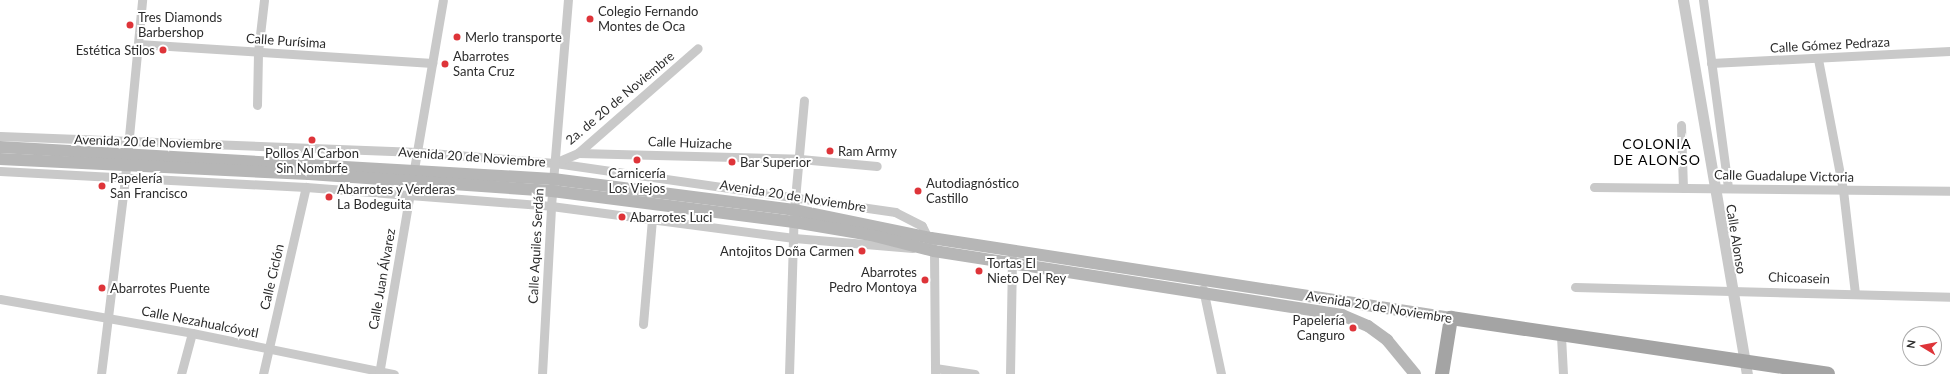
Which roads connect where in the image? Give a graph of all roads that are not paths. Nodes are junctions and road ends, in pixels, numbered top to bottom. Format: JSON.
{"nodes":[{"id":1,"x":142,"y":0,"type":"edge"},
{"id":2,"x":264,"y":0,"type":"edge"},
{"id":3,"x":443,"y":0,"type":"edge"},
{"id":4,"x":568,"y":0,"type":"edge"},
{"id":5,"x":1683,"y":0,"type":"edge"},
{"id":6,"x":1703,"y":0,"type":"edge"},
{"id":7,"x":138,"y":44,"type":"junction"},
{"id":8,"x":698,"y":48,"type":"dead end"},
{"id":9,"x":1950,"y":51,"type":"edge"},
{"id":10,"x":258,"y":52,"type":"junction"},
{"id":11,"x":1818,"y":59,"type":"junction"},
{"id":12,"x":432,"y":63,"type":"junction"},
{"id":13,"x":1711,"y":63,"type":"junction"},
{"id":14,"x":804,"y":100,"type":"dead end"},
{"id":15,"x":257,"y":105,"type":"dead end"},
{"id":16,"x":1681,"y":125,"type":"dead end"},
{"id":17,"x":0,"y":136,"type":"edge"},
{"id":18,"x":128,"y":140,"type":"junction"},
{"id":19,"x":0,"y":147,"type":"edge"},
{"id":20,"x":418,"y":152,"type":"junction"},
{"id":21,"x":578,"y":153,"type":"junction"},
{"id":22,"x":800,"y":159,"type":"junction"},
{"id":23,"x":0,"y":160,"type":"edge"},
{"id":24,"x":127,"y":160,"type":"junction"},
{"id":25,"x":555,"y":163,"type":"junction"},
{"id":26,"x":877,"y":166,"type":"dead end"},
{"id":27,"x":0,"y":171,"type":"edge"},
{"id":28,"x":413,"y":175,"type":"junction"},
{"id":29,"x":125,"y":178,"type":"junction"},
{"id":30,"x":552,"y":185,"type":"junction"},
{"id":31,"x":306,"y":187,"type":"junction"},
{"id":32,"x":1728,"y":187,"type":"junction"},
{"id":33,"x":1594,"y":188,"type":"dead end"},
{"id":34,"x":1683,"y":188,"type":"junction"},
{"id":35,"x":1714,"y":188,"type":"junction"},
{"id":36,"x":1843,"y":190,"type":"junction"},
{"id":37,"x":1950,"y":191,"type":"edge"},
{"id":38,"x":409,"y":195,"type":"junction"},
{"id":39,"x":796,"y":196,"type":"junction"},
{"id":40,"x":550,"y":206,"type":"junction"},
{"id":41,"x":794,"y":216,"type":"junction"},
{"id":42,"x":652,"y":219,"type":"junction"},
{"id":43,"x":794,"y":238,"type":"junction"},
{"id":44,"x":930,"y":238,"type":"junction"},
{"id":45,"x":918,"y":247,"type":"junction"},
{"id":46,"x":934,"y":251,"type":"junction"},
{"id":47,"x":1012,"y":251,"type":"junction"},
{"id":48,"x":1012,"y":264,"type":"junction"},
{"id":49,"x":1201,"y":280,"type":"junction"},
{"id":50,"x":1575,"y":287,"type":"dead end"},
{"id":51,"x":1730,"y":290,"type":"junction"},
{"id":52,"x":1855,"y":293,"type":"junction"},
{"id":53,"x":1204,"y":294,"type":"junction"},
{"id":54,"x":1950,"y":297,"type":"edge"},
{"id":55,"x":0,"y":299,"type":"edge"},
{"id":56,"x":1451,"y":318,"type":"junction"},
{"id":57,"x":110,"y":319,"type":"junction"},
{"id":58,"x":643,"y":324,"type":"dead end"},
{"id":59,"x":192,"y":333,"type":"junction"},
{"id":60,"x":1561,"y":336,"type":"junction"},
{"id":61,"x":269,"y":348,"type":"junction"},
{"id":62,"x":1746,"y":367,"type":"edge"},
{"id":63,"x":935,"y":371,"type":"edge"},
{"id":64,"x":379,"y":373,"type":"edge"},
{"id":65,"x":101,"y":374,"type":"edge"},
{"id":66,"x":181,"y":374,"type":"edge"},
{"id":67,"x":263,"y":374,"type":"edge"},
{"id":68,"x":394,"y":374,"type":"edge"},
{"id":69,"x":542,"y":374,"type":"edge"},
{"id":70,"x":789,"y":374,"type":"edge"},
{"id":71,"x":974,"y":374,"type":"edge"},
{"id":72,"x":1010,"y":374,"type":"edge"},
{"id":73,"x":1221,"y":374,"type":"edge"},
{"id":74,"x":1415,"y":374,"type":"edge"},
{"id":75,"x":1442,"y":374,"type":"edge"},
{"id":76,"x":1563,"y":374,"type":"edge"},
{"id":77,"x":1828,"y":374,"type":"edge"}],
"edges":[{"from":1,"to":7,"type":"street"},
{"from":2,"to":10,"type":"street"},
{"from":3,"to":12,"type":"street","name":"Calle Juan Álvarez"},
{"from":4,"to":25,"type":"street","name":"Calle Aquiles Serdán"},
{"from":5,"to":35,"type":"street","name":"Calle Alonso"},
{"from":6,"to":13,"type":"street","name":"Calle Alonso"},
{"from":7,"to":10,"type":"street","name":"Calle Purísima"},
{"from":7,"to":18,"type":"street"},
{"from":8,"to":21,"type":"street","name":"2a. de 20 de Noviembre"},
{"from":9,"to":11,"type":"street","name":"Calle Gómez Pedraza"},
{"from":10,"to":12,"type":"street","name":"Calle Purísima"},
{"from":10,"to":15,"type":"street"},
{"from":11,"to":13,"type":"street","name":"Calle Gómez Pedraza"},
{"from":11,"to":36,"type":"street"},
{"from":12,"to":20,"type":"street","name":"Calle Juan Álvarez"},
{"from":13,"to":32,"type":"street","name":"Calle Alonso"},
{"from":14,"to":22,"type":"street"},
{"from":16,"to":34,"type":"street"},
{"from":17,"to":18,"type":"street","name":"Avenida 20 de Noviembre"},
{"from":18,"to":20,"type":"street","name":"Avenida 20 de Noviembre"},
{"from":18,"to":24,"type":"street"},
{"from":19,"to":24,"type":"main road","name":"Avenida 20 de Noviembre"},
{"from":20,"to":25,"type":"street","name":"Avenida 20 de Noviembre"},
{"from":20,"to":28,"type":"street","name":"Calle Juan Álvarez"},
{"from":21,"to":22,"type":"street","name":"Calle Huizache"},
{"from":21,"to":25,"type":"street","name":"2a. de 20 de Noviembre"},
{"from":22,"to":26,"type":"street","name":"Calle Huizache"},
{"from":22,"to":39,"type":"street"},
{"from":23,"to":24,"type":"main road","name":"Avenida 20 de Noviembre"},
{"from":24,"to":28,"type":"main road","name":"Avenida 20 de Noviembre"},
{"from":24,"to":29,"type":"street"},
{"from":25,"to":30,"type":"street","name":"Calle Aquiles Serdán"},
{"from":25,"to":39,"type":"street","name":"Avenida 20 de Noviembre"},
{"from":27,"to":29,"type":"street","name":"Avenida 20 de Noviembre"},
{"from":28,"to":30,"type":"main road","name":"Avenida 20 de Noviembre"},
{"from":28,"to":38,"type":"street","name":"Calle Juan Álvarez"},
{"from":29,"to":31,"type":"street","name":"Avenida 20 de Noviembre"},
{"from":29,"to":57,"type":"street"},
{"from":30,"to":40,"type":"street","name":"Calle Aquiles Serdán"},
{"from":30,"to":41,"type":"main road","name":"Avenida 20 de Noviembre"},
{"from":31,"to":38,"type":"street","name":"Avenida 20 de Noviembre"},
{"from":31,"to":61,"type":"street","name":"Calle Ciclón"},
{"from":32,"to":35,"type":"street","name":"Calle Guadalupe Victoria"},
{"from":32,"to":36,"type":"street","name":"Calle Guadalupe Victoria"},
{"from":33,"to":34,"type":"street","name":"Calle Guadalupe Victoria"},
{"from":34,"to":35,"type":"street","name":"Calle Guadalupe Victoria"},
{"from":35,"to":51,"type":"street","name":"Calle Alonso"},
{"from":36,"to":37,"type":"street","name":"Calle Guadalupe Victoria"},
{"from":36,"to":52,"type":"street"},
{"from":38,"to":40,"type":"street","name":"Avenida 20 de Noviembre"},
{"from":38,"to":64,"type":"street","name":"Calle Juan Álvarez"},
{"from":39,"to":41,"type":"street"},
{"from":39,"to":44,"type":"street","name":"Avenida 20 de Noviembre"},
{"from":40,"to":42,"type":"street","name":"Avenida 20 de Noviembre"},
{"from":40,"to":69,"type":"street","name":"Calle Aquiles Serdán"},
{"from":41,"to":43,"type":"street"},
{"from":41,"to":44,"type":"main road","name":"Avenida 20 de Noviembre"},
{"from":41,"to":45,"type":"main road","name":"Avenida 20 de Noviembre"},
{"from":42,"to":43,"type":"street","name":"Avenida 20 de Noviembre"},
{"from":42,"to":58,"type":"street"},
{"from":43,"to":45,"type":"street","name":"Avenida 20 de Noviembre"},
{"from":43,"to":70,"type":"street"},
{"from":44,"to":46,"type":"street","name":"Avenida 20 de Noviembre"},
{"from":44,"to":47,"type":"main road","name":"Avenida 20 de Noviembre"},
{"from":45,"to":46,"type":"main road","name":"Avenida 20 de Noviembre"},
{"from":46,"to":48,"type":"main road","name":"Avenida 20 de Noviembre"},
{"from":46,"to":63,"type":"street"},
{"from":47,"to":48,"type":"street"},
{"from":47,"to":49,"type":"main road","name":"Avenida 20 de Noviembre"},
{"from":48,"to":53,"type":"main road","name":"Avenida 20 de Noviembre"},
{"from":48,"to":72,"type":"street"},
{"from":49,"to":53,"type":"street"},
{"from":49,"to":56,"type":"main road","name":"Avenida 20 de Noviembre"},
{"from":50,"to":51,"type":"street","name":"Chicoasein"},
{"from":51,"to":52,"type":"street","name":"Chicoasein"},
{"from":51,"to":62,"type":"street","name":"Calle Alonso"},
{"from":52,"to":54,"type":"street","name":"Chicoasein"},
{"from":53,"to":73,"type":"street"},
{"from":53,"to":74,"type":"main road","name":"Avenida 20 de Noviembre"},
{"from":55,"to":57,"type":"street","name":"Calle Nezahualcóyotl"},
{"from":56,"to":60,"type":"main road","name":"Avenida 20 de Noviembre"},
{"from":56,"to":75,"type":"main road"},
{"from":57,"to":59,"type":"street","name":"Calle Nezahualcóyotl"},
{"from":57,"to":65,"type":"street"},
{"from":59,"to":61,"type":"street","name":"Calle Nezahualcóyotl"},
{"from":59,"to":66,"type":"street"},
{"from":60,"to":62,"type":"main road","name":"Avenida 20 de Noviembre"},
{"from":60,"to":76,"type":"street"},
{"from":61,"to":64,"type":"street","name":"Calle Nezahualcóyotl"},
{"from":61,"to":67,"type":"street","name":"Calle Ciclón"},
{"from":62,"to":77,"type":"main road","name":"Avenida 20 de Noviembre"},
{"from":63,"to":71,"type":"street"},
{"from":64,"to":68,"type":"street","name":"Calle Nezahualcóyotl"}]}
